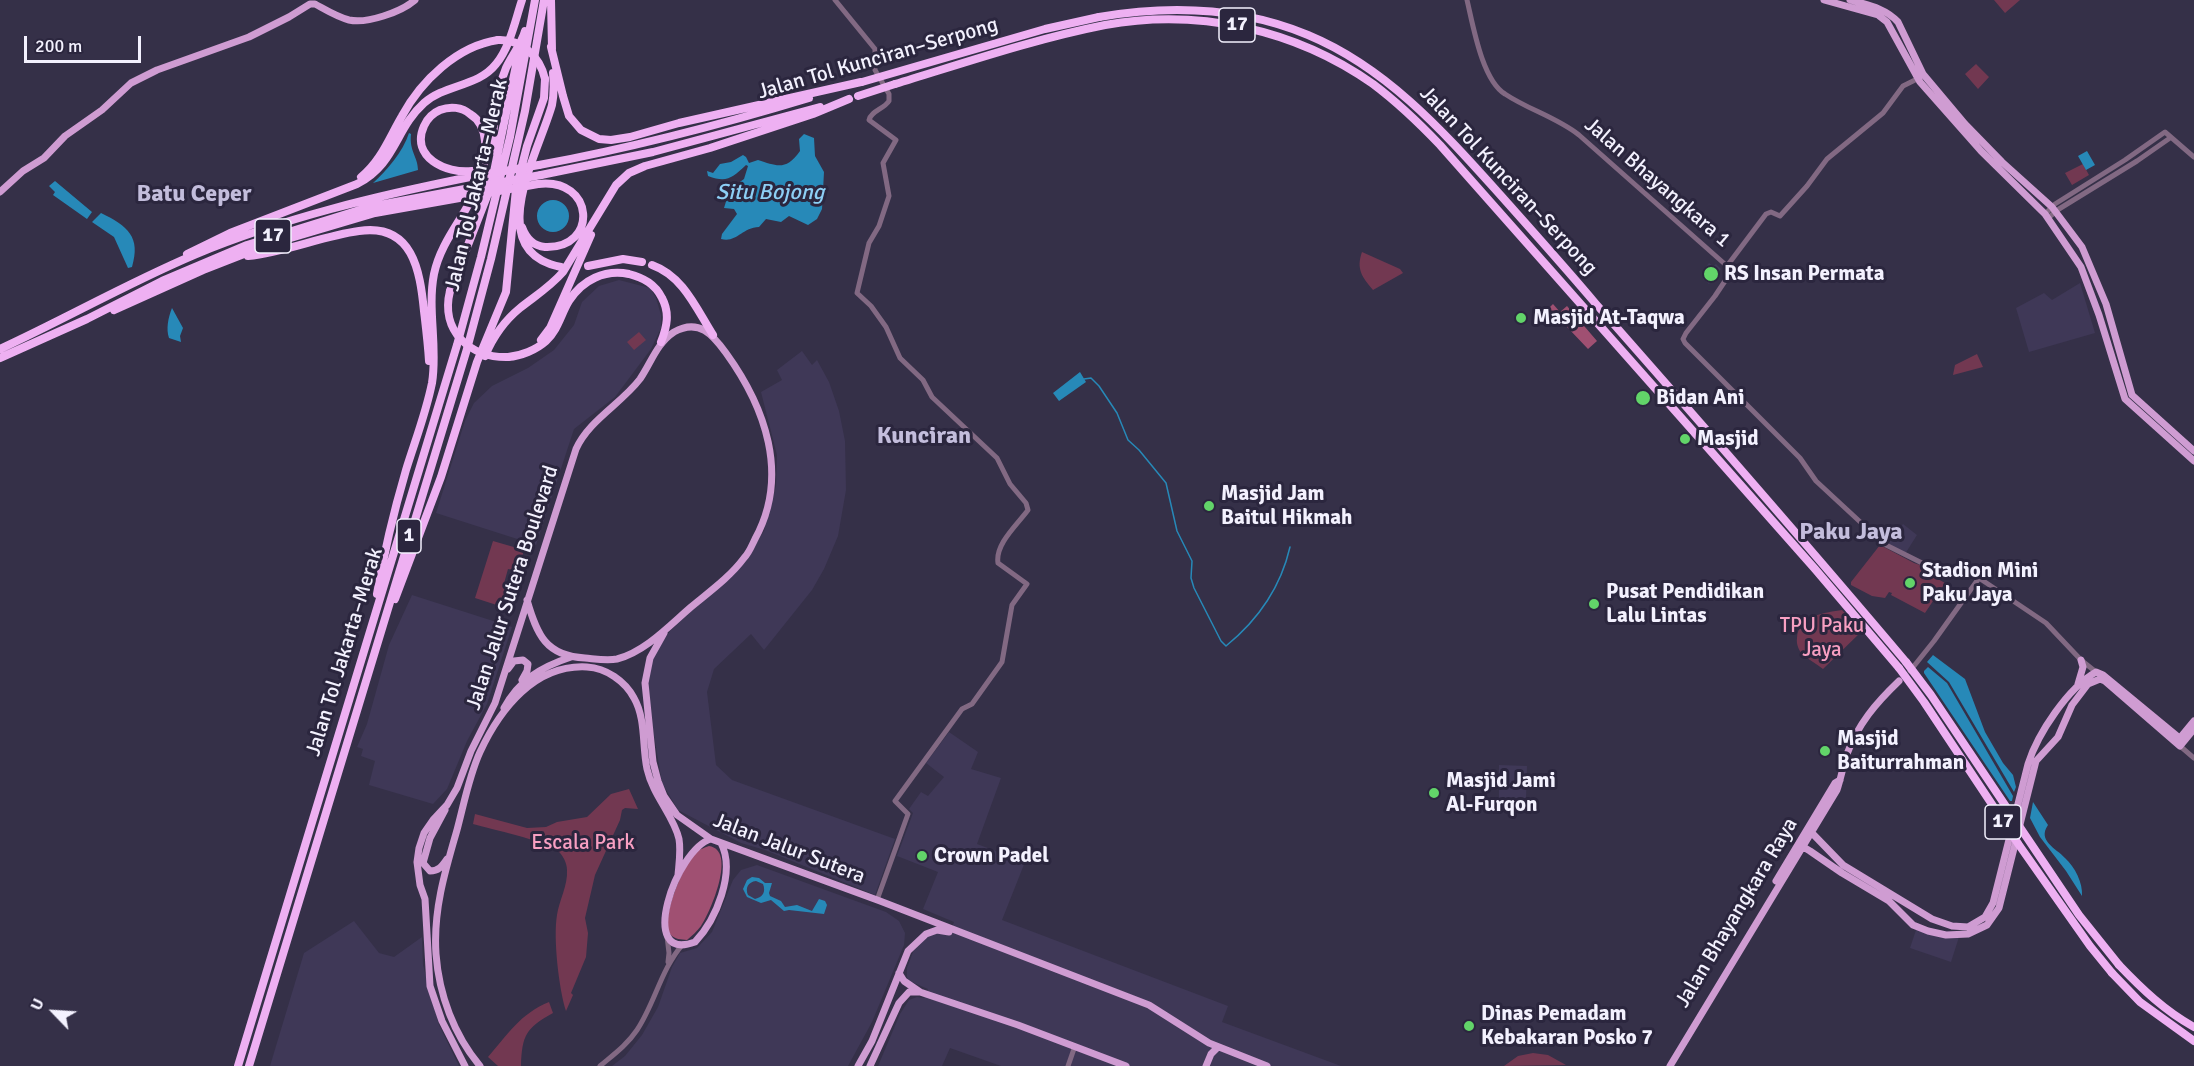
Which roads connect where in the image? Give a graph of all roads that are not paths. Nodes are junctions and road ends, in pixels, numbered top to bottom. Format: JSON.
{"nodes":[{"id":1,"x":415,"y":0,"type":"edge"},
{"id":2,"x":522,"y":0,"type":"edge"},
{"id":3,"x":535,"y":0,"type":"edge"},
{"id":4,"x":544,"y":0,"type":"edge"},
{"id":5,"x":551,"y":0,"type":"edge"},
{"id":6,"x":835,"y":0,"type":"edge"},
{"id":7,"x":1467,"y":0,"type":"edge"},
{"id":8,"x":1824,"y":0,"type":"edge"},
{"id":9,"x":1850,"y":0,"type":"edge"},
{"id":10,"x":1885,"y":15,"type":"junction"},
{"id":11,"x":551,"y":47,"type":"junction"},
{"id":12,"x":1917,"y":80,"type":"junction"},
{"id":13,"x":862,"y":82,"type":"junction"},
{"id":14,"x":849,"y":99,"type":"junction"},
{"id":15,"x":2170,"y":138,"type":"junction"},
{"id":16,"x":2194,"y":158,"type":"edge"},
{"id":17,"x":471,"y":174,"type":"junction"},
{"id":18,"x":345,"y":189,"type":"junction"},
{"id":19,"x":0,"y":192,"type":"edge"},
{"id":20,"x":607,"y":201,"type":"junction"},
{"id":21,"x":521,"y":202,"type":"junction"},
{"id":22,"x":2052,"y":207,"type":"junction"},
{"id":23,"x":2044,"y":214,"type":"junction"},
{"id":24,"x":237,"y":257,"type":"junction"},
{"id":25,"x":642,"y":262,"type":"dead end"},
{"id":26,"x":652,"y":265,"type":"dead end"},
{"id":27,"x":588,"y":266,"type":"dead end"},
{"id":28,"x":1727,"y":266,"type":"junction"},
{"id":29,"x":561,"y":267,"type":"dead end"},
{"id":30,"x":144,"y":279,"type":"junction"},
{"id":31,"x":87,"y":319,"type":"junction"},
{"id":32,"x":713,"y":335,"type":"junction"},
{"id":33,"x":661,"y":342,"type":"junction"},
{"id":34,"x":0,"y":348,"type":"edge"},
{"id":35,"x":531,"y":350,"type":"junction"},
{"id":36,"x":0,"y":358,"type":"edge"},
{"id":37,"x":429,"y":396,"type":"junction"},
{"id":38,"x":465,"y":400,"type":"junction"},
{"id":39,"x":2194,"y":451,"type":"edge"},
{"id":40,"x":2194,"y":461,"type":"edge"},
{"id":41,"x":1979,"y":578,"type":"junction"},
{"id":42,"x":527,"y":600,"type":"junction"},
{"id":43,"x":383,"y":623,"type":"junction"},
{"id":44,"x":371,"y":628,"type":"junction"},
{"id":45,"x":666,"y":628,"type":"junction"},
{"id":46,"x":571,"y":657,"type":"junction"},
{"id":47,"x":2081,"y":660,"type":"junction"},
{"id":48,"x":2098,"y":675,"type":"junction"},
{"id":49,"x":1899,"y":681,"type":"joint"},
{"id":50,"x":502,"y":682,"type":"junction"},
{"id":51,"x":2077,"y":686,"type":"junction"},
{"id":52,"x":511,"y":696,"type":"junction"},
{"id":53,"x":2057,"y":712,"type":"junction"},
{"id":54,"x":2067,"y":715,"type":"junction"},
{"id":55,"x":2194,"y":721,"type":"edge"},
{"id":56,"x":496,"y":723,"type":"junction"},
{"id":57,"x":2194,"y":729,"type":"edge"},
{"id":58,"x":2181,"y":743,"type":"junction"},
{"id":59,"x":2036,"y":746,"type":"junction"},
{"id":60,"x":2041,"y":753,"type":"junction"},
{"id":61,"x":2194,"y":758,"type":"edge"},
{"id":62,"x":1840,"y":780,"type":"junction"},
{"id":63,"x":447,"y":805,"type":"junction"},
{"id":64,"x":1811,"y":832,"type":"junction"},
{"id":65,"x":711,"y":839,"type":"junction"},
{"id":66,"x":1819,"y":842,"type":"junction"},
{"id":67,"x":721,"y":843,"type":"junction"},
{"id":68,"x":1802,"y":844,"type":"junction"},
{"id":69,"x":1814,"y":854,"type":"junction"},
{"id":70,"x":450,"y":855,"type":"junction"},
{"id":71,"x":1832,"y":856,"type":"junction"},
{"id":72,"x":678,"y":875,"type":"junction"},
{"id":73,"x":877,"y":900,"type":"junction"},
{"id":74,"x":1912,"y":908,"type":"junction"},
{"id":75,"x":1932,"y":919,"type":"junction"},
{"id":76,"x":1909,"y":921,"type":"junction"},
{"id":77,"x":1928,"y":931,"type":"junction"},
{"id":78,"x":667,"y":935,"type":"junction"},
{"id":79,"x":977,"y":939,"type":"junction"},
{"id":80,"x":683,"y":944,"type":"junction"},
{"id":81,"x":668,"y":964,"type":"junction"},
{"id":82,"x":899,"y":973,"type":"junction"},
{"id":83,"x":920,"y":992,"type":"junction"},
{"id":84,"x":2194,"y":1028,"type":"edge"},
{"id":85,"x":1685,"y":1035,"type":"junction"},
{"id":86,"x":2194,"y":1041,"type":"edge"},
{"id":87,"x":1207,"y":1042,"type":"junction"},
{"id":88,"x":1075,"y":1046,"type":"junction"},
{"id":89,"x":1218,"y":1047,"type":"junction"},
{"id":90,"x":1211,"y":1054,"type":"junction"},
{"id":91,"x":465,"y":1065,"type":"edge"},
{"id":92,"x":238,"y":1066,"type":"edge"},
{"id":93,"x":249,"y":1066,"type":"edge"},
{"id":94,"x":479,"y":1066,"type":"edge"},
{"id":95,"x":600,"y":1066,"type":"edge"},
{"id":96,"x":858,"y":1066,"type":"edge"},
{"id":97,"x":870,"y":1066,"type":"edge"},
{"id":98,"x":1068,"y":1066,"type":"edge"},
{"id":99,"x":1126,"y":1066,"type":"edge"},
{"id":100,"x":1206,"y":1066,"type":"edge"},
{"id":101,"x":1267,"y":1066,"type":"edge"},
{"id":102,"x":1665,"y":1066,"type":"edge"},
{"id":103,"x":1670,"y":1066,"type":"edge"}],
"edges":[{"from":1,"to":19,"type":"main road"},
{"from":2,"to":18,"type":"highway"},
{"from":3,"to":35,"type":"highway","bridge":true},
{"from":3,"to":44,"type":"highway","name":"Jalan Tol Jakarta–Merak","number":"1"},
{"from":4,"to":43,"type":"highway","name":"Jalan Tol Jakarta–Merak","number":"1"},
{"from":5,"to":11,"type":"highway"},
{"from":6,"to":73,"type":"street"},
{"from":7,"to":28,"type":"street","name":"Jalan Bhayangkara 1"},
{"from":8,"to":10,"type":"main road"},
{"from":9,"to":10,"type":"main road"},
{"from":10,"to":12,"type":"main road"},
{"from":10,"to":22,"type":"main road"},
{"from":11,"to":13,"type":"highway"},
{"from":11,"to":21,"type":"highway"},
{"from":12,"to":23,"type":"main road"},
{"from":12,"to":28,"type":"street"},
{"from":13,"to":17,"type":"highway","name":"Jalan Tol Kunciran–Serpong","number":"17","bridge":true},
{"from":13,"to":84,"type":"highway","name":"Jalan Tol Kunciran–Serpong","number":"17","bridge":true},
{"from":14,"to":20,"type":"highway"},
{"from":14,"to":31,"type":"highway","number":"17","bridge":true},
{"from":14,"to":86,"type":"highway","name":"Jalan Tol Kunciran–Serpong","number":"17","bridge":true},
{"from":15,"to":16,"type":"street"},
{"from":15,"to":22,"type":"street"},
{"from":15,"to":22,"type":"street"},
{"from":17,"to":30,"type":"highway","name":"Jalan Tol Kunciran–Serpong","number":"17"},
{"from":17,"to":37,"type":"highway"},
{"from":18,"to":30,"type":"highway"},
{"from":18,"to":38,"type":"highway","bridge":true},
{"from":20,"to":35,"type":"highway"},
{"from":20,"to":38,"type":"highway"},
{"from":21,"to":24,"type":"highway","bridge":true},
{"from":21,"to":29,"type":"highway"},
{"from":22,"to":23,"type":"street"},
{"from":22,"to":23,"type":"main road"},
{"from":22,"to":39,"type":"main road"},
{"from":23,"to":40,"type":"main road"},
{"from":24,"to":31,"type":"highway"},
{"from":24,"to":37,"type":"highway"},
{"from":25,"to":27,"type":"highway"},
{"from":26,"to":32,"type":"highway"},
{"from":28,"to":41,"type":"street","name":"Jalan Bhayangkara 1"},
{"from":30,"to":34,"type":"highway","number":"17"},
{"from":31,"to":36,"type":"highway","number":"17"},
{"from":32,"to":33,"type":"main road"},
{"from":32,"to":45,"type":"main road","name":"Jalan Jalur Sutera"},
{"from":33,"to":35,"type":"highway"},
{"from":33,"to":42,"type":"main road","name":"Jalan Jalur Sutera Boulevard"},
{"from":37,"to":44,"type":"highway"},
{"from":38,"to":43,"type":"highway"},
{"from":41,"to":47,"type":"street"},
{"from":41,"to":49,"type":"street","name":"Jalan Bhayangkara Raya"},
{"from":42,"to":46,"type":"main road","name":"Jalan Jalur Sutera"},
{"from":42,"to":50,"type":"main road","name":"Jalan Jalur Sutera Boulevard"},
{"from":43,"to":93,"type":"highway","name":"Jalan Tol Jakarta–Merak","number":"1"},
{"from":44,"to":92,"type":"highway","name":"Jalan Tol Jakarta–Merak","number":"1"},
{"from":45,"to":46,"type":"main road","name":"Jalan Jalur Sutera"},
{"from":45,"to":65,"type":"main road","name":"Jalan Jalur Sutera"},
{"from":46,"to":52,"type":"main road"},
{"from":47,"to":48,"type":"street"},
{"from":47,"to":51,"type":"main road"},
{"from":48,"to":51,"type":"main road"},
{"from":48,"to":54,"type":"main road"},
{"from":48,"to":58,"type":"main road"},
{"from":49,"to":62,"type":"main road","name":"Jalan Bhayangkara Raya"},
{"from":50,"to":52,"type":"main road"},
{"from":50,"to":63,"type":"main road","name":"Jalan Jalur Sutera Boulevard"},
{"from":51,"to":53,"type":"main road"},
{"from":52,"to":56,"type":"main road"},
{"from":53,"to":54,"type":"main road"},
{"from":53,"to":59,"type":"main road"},
{"from":54,"to":60,"type":"main road"},
{"from":55,"to":58,"type":"main road"},
{"from":56,"to":70,"type":"main road","name":"Jalan Jalur Sutera Boulevard"},
{"from":56,"to":72,"type":"main road","name":"Jalan Jalur Sutera Boulevard"},
{"from":57,"to":58,"type":"main road"},
{"from":58,"to":61,"type":"street"},
{"from":59,"to":60,"type":"main road"},
{"from":59,"to":75,"type":"main road"},
{"from":60,"to":77,"type":"main road"},
{"from":62,"to":64,"type":"main road","name":"Jalan Bhayangkara Raya"},
{"from":62,"to":68,"type":"main road","name":"Jalan Bhayangkara Raya"},
{"from":63,"to":70,"type":"main road"},
{"from":63,"to":91,"type":"main road","name":"Jalan Jalur Sutera Boulevard"},
{"from":64,"to":66,"type":"main road"},
{"from":64,"to":68,"type":"main road","name":"Jalan Bhayangkara Raya"},
{"from":65,"to":67,"type":"main road","name":"Jalan Jalur Sutera"},
{"from":65,"to":72,"type":"main road"},
{"from":66,"to":68,"type":"main road"},
{"from":66,"to":71,"type":"main road"},
{"from":67,"to":73,"type":"main road","name":"Jalan Jalur Sutera"},
{"from":67,"to":80,"type":"main road"},
{"from":68,"to":69,"type":"main road"},
{"from":68,"to":85,"type":"main road","name":"Jalan Bhayangkara Raya"},
{"from":69,"to":71,"type":"main road"},
{"from":69,"to":76,"type":"main road"},
{"from":70,"to":94,"type":"main road","name":"Jalan Jalur Sutera Boulevard"},
{"from":71,"to":74,"type":"main road"},
{"from":72,"to":78,"type":"main road"},
{"from":73,"to":79,"type":"main road","name":"Jalan Jalur Sutera"},
{"from":74,"to":75,"type":"main road"},
{"from":74,"to":76,"type":"main road"},
{"from":75,"to":77,"type":"main road"},
{"from":76,"to":77,"type":"main road"},
{"from":78,"to":80,"type":"main road"},
{"from":78,"to":81,"type":"street"},
{"from":79,"to":82,"type":"main road","name":"Jalan Jalur Sutera"},
{"from":79,"to":87,"type":"main road","name":"Jalan Jalur Sutera"},
{"from":80,"to":81,"type":"street"},
{"from":81,"to":95,"type":"street"},
{"from":82,"to":83,"type":"main road"},
{"from":82,"to":96,"type":"main road"},
{"from":83,"to":88,"type":"main road"},
{"from":83,"to":97,"type":"main road"},
{"from":85,"to":102,"type":"main road","name":"Jalan Bhayangkara Raya"},
{"from":85,"to":103,"type":"main road","name":"Jalan Bhayangkara Raya"},
{"from":87,"to":89,"type":"main road","name":"Jalan Jalur Sutera"},
{"from":87,"to":90,"type":"main road"},
{"from":88,"to":98,"type":"street"},
{"from":88,"to":99,"type":"main road"},
{"from":89,"to":90,"type":"main road"},
{"from":89,"to":101,"type":"main road","name":"Jalan Jalur Sutera"},
{"from":90,"to":100,"type":"main road"}]}
